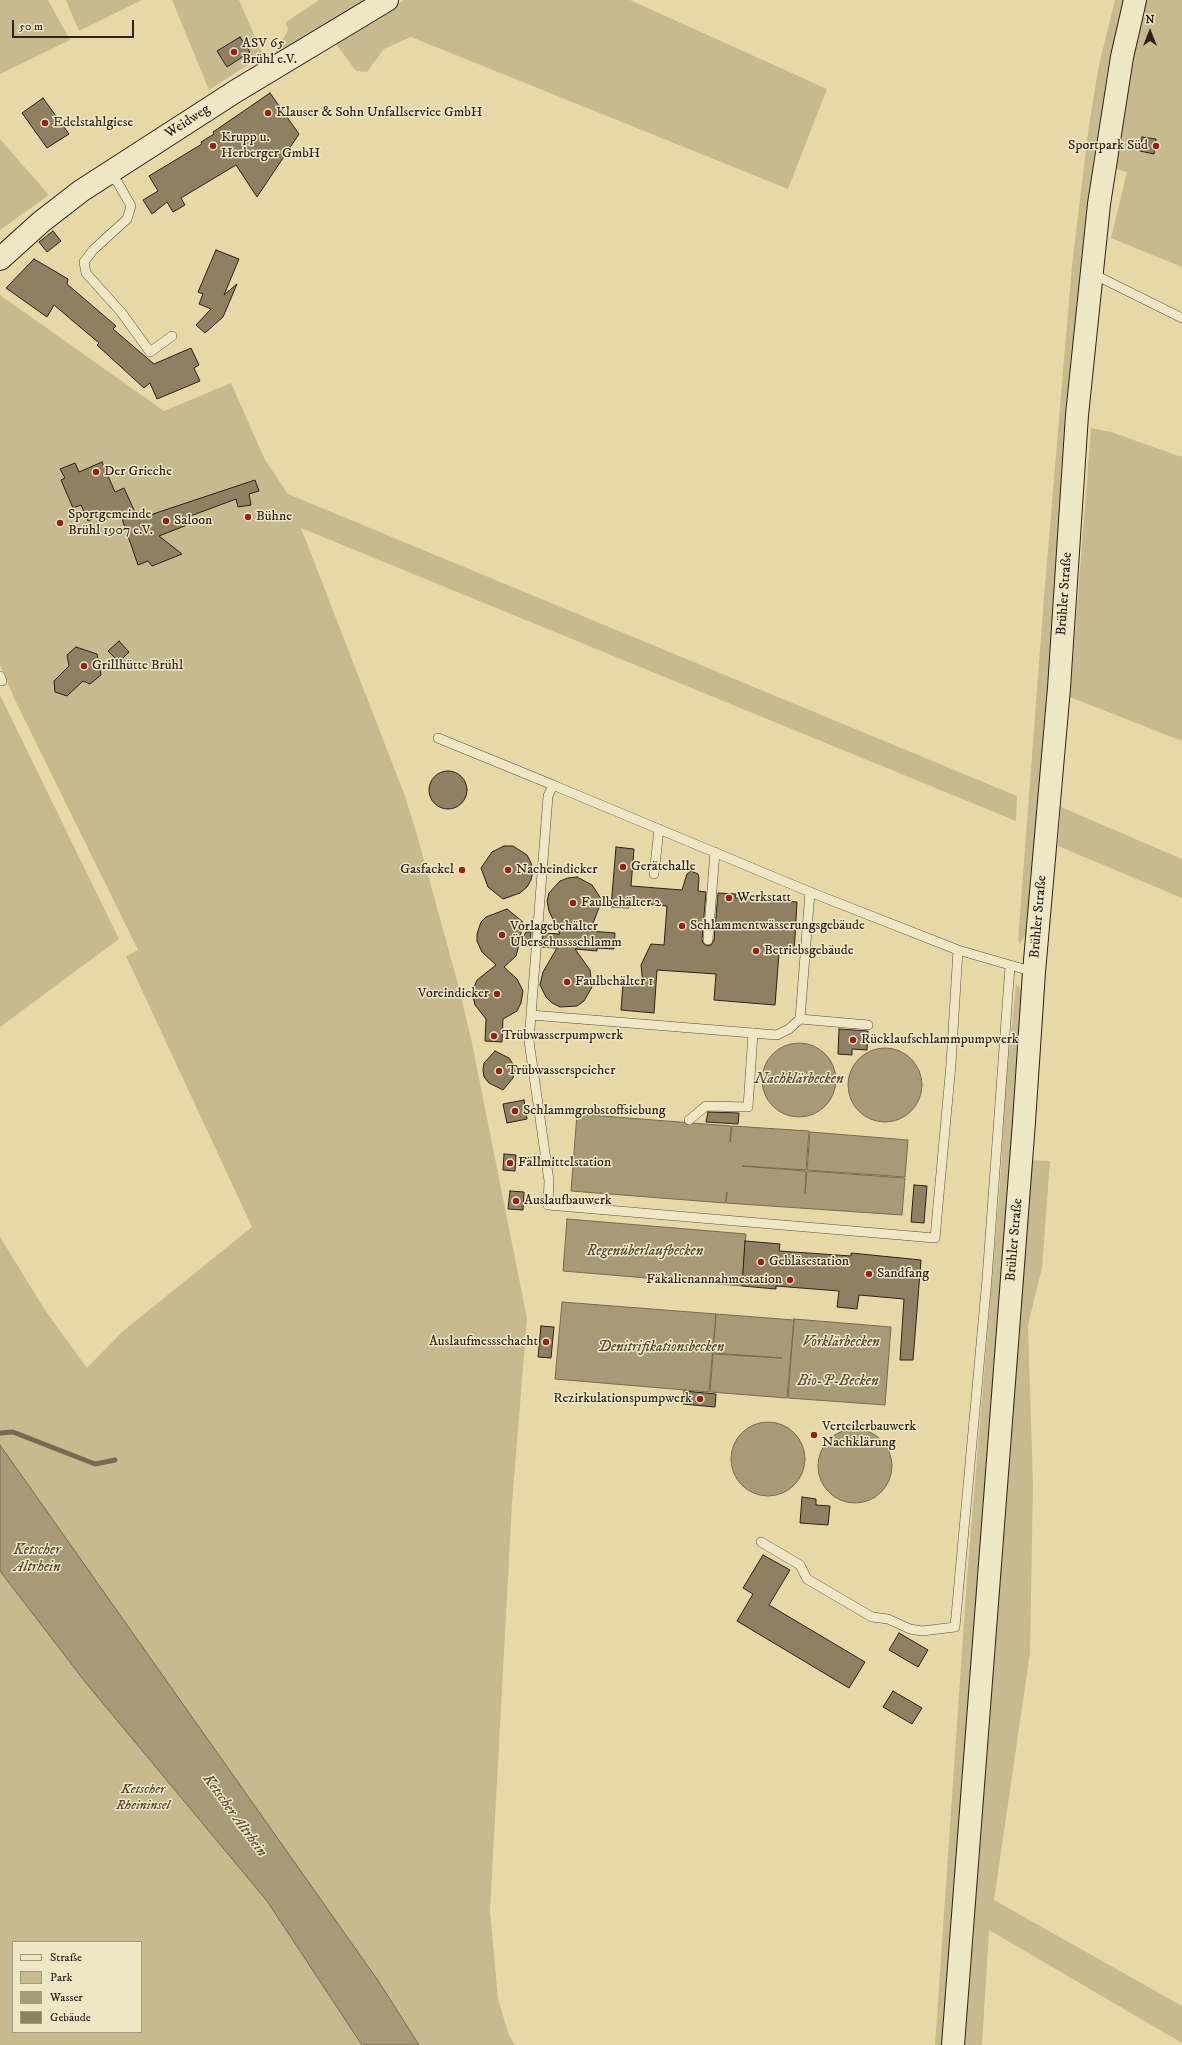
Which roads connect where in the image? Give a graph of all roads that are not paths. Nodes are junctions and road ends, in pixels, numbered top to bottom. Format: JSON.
{"nodes":[{"id":1,"x":387,"y":0,"type":"edge"},
{"id":2,"x":1135,"y":0,"type":"edge"},
{"id":3,"x":108,"y":174,"type":"junction"},
{"id":4,"x":0,"y":258,"type":"edge"},
{"id":5,"x":1092,"y":266,"type":"junction"},
{"id":6,"x":1182,"y":318,"type":"edge"},
{"id":7,"x":172,"y":336,"type":"dead end"},
{"id":8,"x":438,"y":738,"type":"dead end"},
{"id":9,"x":553,"y":785,"type":"junction"},
{"id":10,"x":658,"y":829,"type":"junction"},
{"id":11,"x":715,"y":852,"type":"junction"},
{"id":12,"x":654,"y":874,"type":"dead end"},
{"id":13,"x":810,"y":892,"type":"junction"},
{"id":14,"x":708,"y":940,"type":"dead end"},
{"id":15,"x":958,"y":950,"type":"junction"},
{"id":16,"x":1010,"y":966,"type":"junction"},
{"id":17,"x":1034,"y":972,"type":"junction"},
{"id":18,"x":531,"y":1015,"type":"junction"},
{"id":19,"x":800,"y":1019,"type":"junction"},
{"id":20,"x":868,"y":1025,"type":"dead end"},
{"id":21,"x":753,"y":1033,"type":"junction"},
{"id":22,"x":689,"y":1120,"type":"dead end"},
{"id":23,"x":761,"y":1542,"type":"dead end"},
{"id":24,"x":953,"y":2045,"type":"edge"}],
"edges":[{"from":1,"to":3,"type":"street","name":"Weidweg"},
{"from":2,"to":5,"type":"street","name":"Brühler Straße"},
{"from":3,"to":4,"type":"street","name":"Weidweg"},
{"from":3,"to":7,"type":"lane"},
{"from":5,"to":6,"type":"lane"},
{"from":5,"to":17,"type":"street","name":"Brühler Straße"},
{"from":8,"to":9,"type":"lane"},
{"from":9,"to":10,"type":"lane"},
{"from":9,"to":18,"type":"lane"},
{"from":10,"to":11,"type":"lane"},
{"from":10,"to":12,"type":"lane"},
{"from":11,"to":13,"type":"lane"},
{"from":11,"to":14,"type":"lane"},
{"from":13,"to":15,"type":"lane"},
{"from":13,"to":19,"type":"lane"},
{"from":15,"to":16,"type":"lane"},
{"from":15,"to":18,"type":"lane"},
{"from":16,"to":17,"type":"lane"},
{"from":16,"to":23,"type":"lane"},
{"from":17,"to":24,"type":"street","name":"Brühler Straße"},
{"from":18,"to":21,"type":"lane"},
{"from":19,"to":20,"type":"lane"},
{"from":19,"to":21,"type":"lane"},
{"from":21,"to":22,"type":"lane"}]}
